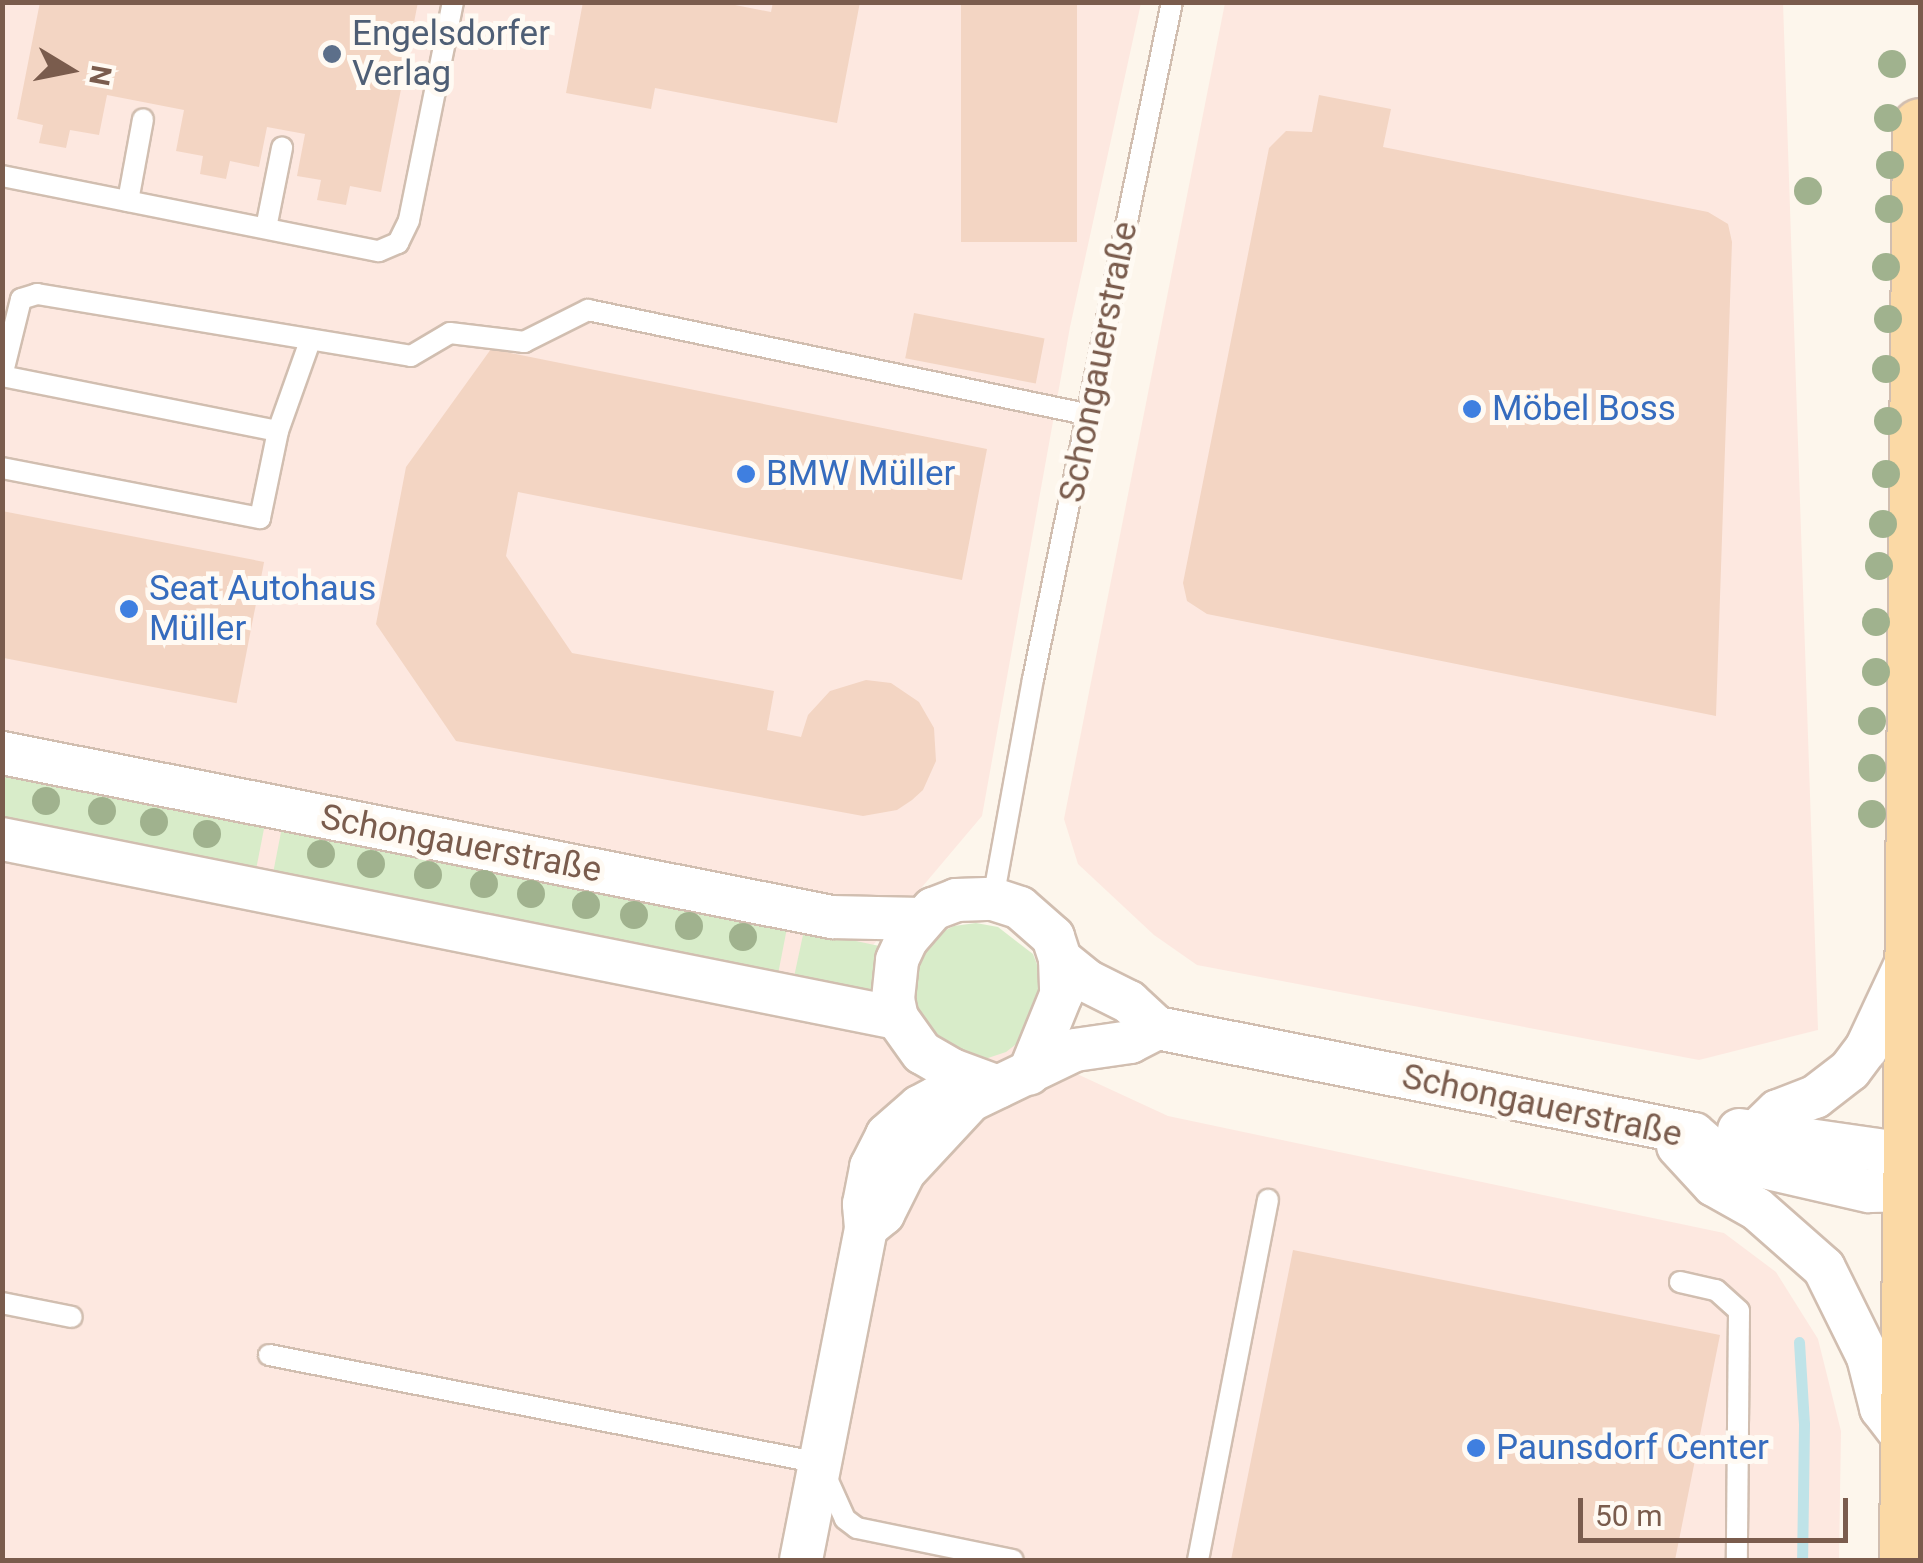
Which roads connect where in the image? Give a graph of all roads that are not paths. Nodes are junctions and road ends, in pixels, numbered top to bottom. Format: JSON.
{"nodes":[{"id":1,"x":453,"y":2,"type":"edge"},
{"id":2,"x":1172,"y":2,"type":"edge"},
{"id":3,"x":143,"y":119,"type":"dead end"},
{"id":4,"x":1920,"y":126,"type":"edge"},
{"id":5,"x":282,"y":148,"type":"dead end"},
{"id":6,"x":2,"y":176,"type":"edge"},
{"id":7,"x":128,"y":201,"type":"junction"},
{"id":8,"x":266,"y":228,"type":"junction"},
{"id":9,"x":310,"y":341,"type":"junction"},
{"id":10,"x":2,"y":376,"type":"edge"},
{"id":11,"x":1090,"y":415,"type":"junction"},
{"id":12,"x":278,"y":431,"type":"junction"},
{"id":13,"x":2,"y":468,"type":"edge"},
{"id":14,"x":2,"y":754,"type":"edge"},
{"id":15,"x":2,"y":840,"type":"edge"},
{"id":16,"x":993,"y":899,"type":"junction"},
{"id":17,"x":920,"y":919,"type":"junction"},
{"id":18,"x":1912,"y":952,"type":"junction"},
{"id":19,"x":1060,"y":959,"type":"junction"},
{"id":20,"x":897,"y":1018,"type":"junction"},
{"id":21,"x":1157,"y":1028,"type":"junction"},
{"id":22,"x":999,"y":1087,"type":"junction"},
{"id":23,"x":1678,"y":1131,"type":"junction"},
{"id":24,"x":1756,"y":1132,"type":"junction"},
{"id":25,"x":1915,"y":1173,"type":"edge"},
{"id":26,"x":1268,"y":1200,"type":"dead end"},
{"id":27,"x":1680,"y":1282,"type":"dead end"},
{"id":28,"x":2,"y":1303,"type":"edge"},
{"id":29,"x":72,"y":1317,"type":"dead end"},
{"id":30,"x":269,"y":1356,"type":"dead end"},
{"id":31,"x":1908,"y":1443,"type":"junction"},
{"id":32,"x":820,"y":1463,"type":"junction"},
{"id":33,"x":801,"y":1560,"type":"edge"},
{"id":34,"x":1013,"y":1560,"type":"edge"},
{"id":35,"x":1198,"y":1560,"type":"edge"},
{"id":36,"x":1737,"y":1560,"type":"edge"},
{"id":37,"x":1907,"y":1560,"type":"edge"}],
"edges":[{"from":1,"to":8,"type":"lane"},
{"from":2,"to":11,"type":"lane","name":"Schongauerstraße"},
{"from":3,"to":7,"type":"lane"},
{"from":4,"to":18,"type":"main road"},
{"from":5,"to":8,"type":"lane"},
{"from":6,"to":7,"type":"lane"},
{"from":7,"to":8,"type":"lane"},
{"from":9,"to":10,"type":"lane"},
{"from":9,"to":11,"type":"lane"},
{"from":9,"to":12,"type":"lane"},
{"from":10,"to":12,"type":"lane"},
{"from":11,"to":16,"type":"lane","name":"Schongauerstraße"},
{"from":12,"to":13,"type":"lane"},
{"from":14,"to":17,"type":"street","name":"Schongauerstraße"},
{"from":15,"to":20,"type":"street"},
{"from":16,"to":17,"type":"street","name":"Schongauerstraße"},
{"from":16,"to":19,"type":"street","name":"Schongauerstraße"},
{"from":17,"to":20,"type":"street"},
{"from":18,"to":24,"type":"street"},
{"from":18,"to":25,"type":"main road"},
{"from":19,"to":21,"type":"street","name":"Schongauerstraße"},
{"from":19,"to":22,"type":"street"},
{"from":20,"to":22,"type":"street"},
{"from":21,"to":22,"type":"street"},
{"from":21,"to":23,"type":"street","name":"Schongauerstraße"},
{"from":22,"to":32,"type":"street"},
{"from":23,"to":24,"type":"street"},
{"from":23,"to":25,"type":"street","name":"Schongauerstraße"},
{"from":23,"to":31,"type":"street"},
{"from":24,"to":25,"type":"street"},
{"from":25,"to":31,"type":"main road"},
{"from":26,"to":35,"type":"lane"},
{"from":27,"to":36,"type":"lane"},
{"from":28,"to":29,"type":"lane"},
{"from":30,"to":32,"type":"lane"},
{"from":31,"to":37,"type":"main road"},
{"from":32,"to":33,"type":"street"},
{"from":32,"to":34,"type":"lane"}]}
